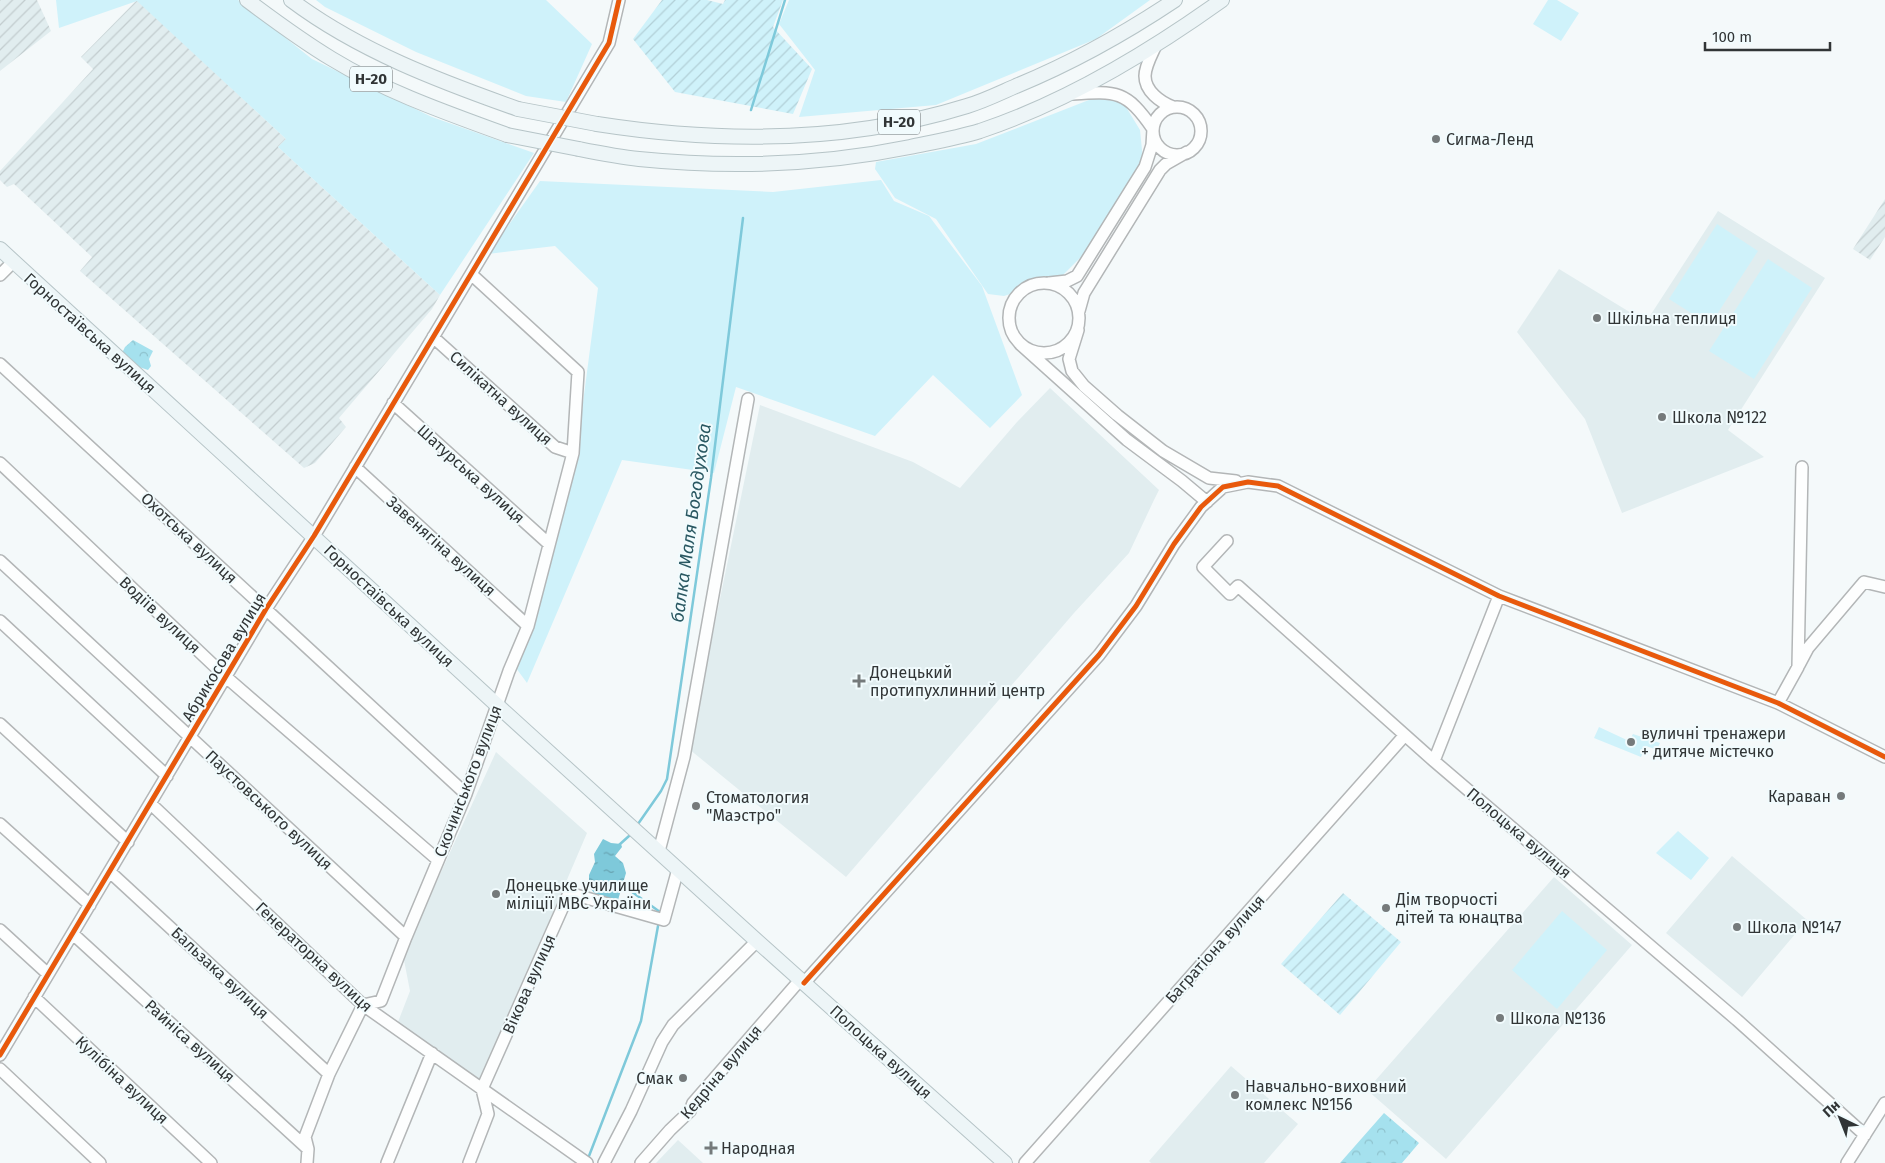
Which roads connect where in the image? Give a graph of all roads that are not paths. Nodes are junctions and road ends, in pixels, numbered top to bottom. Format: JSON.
{"nodes":[{"id":1,"x":247,"y":0,"type":"edge"},
{"id":2,"x":291,"y":0,"type":"edge"},
{"id":3,"x":619,"y":0,"type":"edge"},
{"id":4,"x":1175,"y":0,"type":"edge"},
{"id":5,"x":1222,"y":0,"type":"edge"},
{"id":6,"x":1156,"y":45,"type":"junction"},
{"id":7,"x":1067,"y":94,"type":"junction"},
{"id":8,"x":1173,"y":107,"type":"junction"},
{"id":9,"x":1154,"y":129,"type":"junction"},
{"id":10,"x":1188,"y":152,"type":"junction"},
{"id":11,"x":0,"y":249,"type":"edge"},
{"id":12,"x":13,"y":262,"type":"junction"},
{"id":13,"x":471,"y":274,"type":"junction"},
{"id":14,"x":0,"y":275,"type":"edge"},
{"id":15,"x":1050,"y":283,"type":"junction"},
{"id":16,"x":1079,"y":313,"type":"junction"},
{"id":17,"x":1078,"y":330,"type":"junction"},
{"id":18,"x":433,"y":337,"type":"junction"},
{"id":19,"x":1020,"y":344,"type":"junction"},
{"id":20,"x":0,"y":364,"type":"edge"},
{"id":21,"x":748,"y":399,"type":"dead end"},
{"id":22,"x":393,"y":403,"type":"junction"},
{"id":23,"x":573,"y":453,"type":"junction"},
{"id":24,"x":0,"y":463,"type":"edge"},
{"id":25,"x":355,"y":467,"type":"junction"},
{"id":26,"x":1802,"y":468,"type":"dead end"},
{"id":27,"x":1248,"y":482,"type":"junction"},
{"id":28,"x":1207,"y":502,"type":"junction"},
{"id":29,"x":314,"y":536,"type":"junction"},
{"id":30,"x":1227,"y":541,"type":"dead end"},
{"id":31,"x":549,"y":544,"type":"junction"},
{"id":32,"x":0,"y":562,"type":"edge"},
{"id":33,"x":1885,"y":587,"type":"edge"},
{"id":34,"x":1499,"y":596,"type":"junction"},
{"id":35,"x":266,"y":610,"type":"junction"},
{"id":36,"x":0,"y":621,"type":"edge"},
{"id":37,"x":528,"y":626,"type":"junction"},
{"id":38,"x":1798,"y":667,"type":"junction"},
{"id":39,"x":226,"y":677,"type":"junction"},
{"id":40,"x":1778,"y":703,"type":"junction"},
{"id":41,"x":498,"y":706,"type":"junction"},
{"id":42,"x":0,"y":724,"type":"edge"},
{"id":43,"x":1405,"y":735,"type":"junction"},
{"id":44,"x":191,"y":737,"type":"junction"},
{"id":45,"x":1885,"y":757,"type":"edge"},
{"id":46,"x":1434,"y":761,"type":"junction"},
{"id":47,"x":167,"y":776,"type":"junction"},
{"id":48,"x":466,"y":794,"type":"junction"},
{"id":49,"x":151,"y":804,"type":"junction"},
{"id":50,"x":0,"y":824,"type":"edge"},
{"id":51,"x":128,"y":842,"type":"junction"},
{"id":52,"x":659,"y":851,"type":"junction"},
{"id":53,"x":438,"y":860,"type":"junction"},
{"id":54,"x":678,"y":869,"type":"junction"},
{"id":55,"x":110,"y":872,"type":"junction"},
{"id":56,"x":90,"y":905,"type":"junction"},
{"id":57,"x":0,"y":930,"type":"edge"},
{"id":58,"x":73,"y":934,"type":"junction"},
{"id":59,"x":406,"y":937,"type":"junction"},
{"id":60,"x":757,"y":941,"type":"junction"},
{"id":61,"x":48,"y":974,"type":"junction"},
{"id":62,"x":802,"y":982,"type":"junction"},
{"id":63,"x":34,"y":997,"type":"junction"},
{"id":64,"x":363,"y":1005,"type":"junction"},
{"id":65,"x":432,"y":1053,"type":"junction"},
{"id":66,"x":0,"y":1055,"type":"edge"},
{"id":67,"x":0,"y":1069,"type":"edge"},
{"id":68,"x":329,"y":1074,"type":"junction"},
{"id":69,"x":482,"y":1089,"type":"junction"},
{"id":70,"x":1885,"y":1103,"type":"edge"},
{"id":71,"x":1865,"y":1135,"type":"junction"},
{"id":72,"x":308,"y":1149,"type":"junction"},
{"id":73,"x":100,"y":1163,"type":"edge"},
{"id":74,"x":211,"y":1163,"type":"edge"},
{"id":75,"x":307,"y":1163,"type":"edge"},
{"id":76,"x":387,"y":1163,"type":"edge"},
{"id":77,"x":469,"y":1163,"type":"edge"},
{"id":78,"x":587,"y":1163,"type":"edge"},
{"id":79,"x":604,"y":1163,"type":"edge"},
{"id":80,"x":641,"y":1163,"type":"edge"},
{"id":81,"x":1005,"y":1163,"type":"edge"},
{"id":82,"x":1025,"y":1163,"type":"edge"},
{"id":83,"x":1848,"y":1163,"type":"edge"}],
"edges":[{"from":1,"to":7,"type":"main road","number":"Н-20","bridge":true},
{"from":2,"to":4,"type":"main road","number":"Н-20","bridge":true},
{"from":3,"to":13,"type":"street","name":"Абрикосова вулиця"},
{"from":5,"to":6,"type":"main road","number":"Н-20"},
{"from":6,"to":7,"type":"main road","number":"Н-20"},
{"from":6,"to":8,"type":"street"},
{"from":7,"to":9,"type":"street"},
{"from":8,"to":9,"type":"street"},
{"from":8,"to":10,"type":"street"},
{"from":9,"to":10,"type":"street"},
{"from":9,"to":15,"type":"street"},
{"from":10,"to":16,"type":"street"},
{"from":11,"to":12,"type":"main road","name":"Горностаївська вулиця"},
{"from":12,"to":14,"type":"street"},
{"from":12,"to":29,"type":"main road","name":"Горностаївська вулиця"},
{"from":13,"to":18,"type":"street","name":"Абрикосова вулиця"},
{"from":13,"to":23,"type":"street","name":"Скочинського вулиця"},
{"from":15,"to":16,"type":"street"},
{"from":15,"to":19,"type":"street"},
{"from":16,"to":17,"type":"street"},
{"from":17,"to":19,"type":"street"},
{"from":17,"to":27,"type":"street"},
{"from":18,"to":22,"type":"street","name":"Абрикосова вулиця"},
{"from":18,"to":23,"type":"street","name":"Силікатна вулиця"},
{"from":19,"to":28,"type":"street"},
{"from":20,"to":35,"type":"street","name":"Охотська вулиця"},
{"from":21,"to":52,"type":"street"},
{"from":22,"to":25,"type":"street","name":"Абрикосова вулиця"},
{"from":22,"to":31,"type":"street","name":"Шатурська вулиця"},
{"from":23,"to":31,"type":"street","name":"Скочинського вулиця"},
{"from":24,"to":39,"type":"street","name":"Водіїв вулиця"},
{"from":25,"to":29,"type":"street","name":"Абрикосова вулиця"},
{"from":25,"to":37,"type":"street","name":"Завенягіна вулиця"},
{"from":26,"to":38,"type":"street"},
{"from":27,"to":28,"type":"street","name":"Кедріна вулиця"},
{"from":27,"to":34,"type":"street"},
{"from":28,"to":62,"type":"street","name":"Кедріна вулиця"},
{"from":29,"to":35,"type":"street","name":"Абрикосова вулиця"},
{"from":29,"to":41,"type":"main road","name":"Горностаївська вулиця"},
{"from":30,"to":43,"type":"street","name":"Полоцька вулиця"},
{"from":31,"to":37,"type":"street","name":"Скочинського вулиця"},
{"from":32,"to":44,"type":"street","name":"Паустовського вулиця"},
{"from":33,"to":38,"type":"street"},
{"from":34,"to":40,"type":"street"},
{"from":34,"to":46,"type":"street"},
{"from":35,"to":39,"type":"street","name":"Абрикосова вулиця"},
{"from":35,"to":48,"type":"street","name":"Охотська вулиця"},
{"from":36,"to":47,"type":"street"},
{"from":37,"to":41,"type":"street","name":"Скочинського вулиця"},
{"from":38,"to":40,"type":"street"},
{"from":39,"to":44,"type":"street","name":"Абрикосова вулиця"},
{"from":39,"to":53,"type":"street","name":"Водіїв вулиця"},
{"from":40,"to":45,"type":"street"},
{"from":41,"to":48,"type":"street","name":"Скочинського вулиця"},
{"from":41,"to":52,"type":"main road","name":"Горностаївська вулиця"},
{"from":42,"to":51,"type":"street"},
{"from":43,"to":46,"type":"street","name":"Полоцька вулиця"},
{"from":43,"to":82,"type":"street","name":"Багратіона вулиця"},
{"from":44,"to":47,"type":"street","name":"Абрикосова вулиця"},
{"from":44,"to":59,"type":"street","name":"Паустовського вулиця"},
{"from":46,"to":71,"type":"street","name":"Полоцька вулиця"},
{"from":47,"to":49,"type":"street","name":"Абрикосова вулиця"},
{"from":48,"to":53,"type":"street","name":"Скочинського вулиця"},
{"from":49,"to":51,"type":"street","name":"Абрикосова вулиця"},
{"from":49,"to":64,"type":"street","name":"Генераторна вулиця"},
{"from":50,"to":56,"type":"street"},
{"from":51,"to":55,"type":"street","name":"Абрикосова вулиця"},
{"from":52,"to":54,"type":"main road","name":"Горностаївська вулиця"},
{"from":53,"to":59,"type":"street","name":"Скочинського вулиця"},
{"from":54,"to":60,"type":"main road","name":"Горностаївська вулиця"},
{"from":54,"to":69,"type":"street","name":"Вікова вулиця"},
{"from":55,"to":56,"type":"street","name":"Абрикосова вулиця"},
{"from":55,"to":68,"type":"street","name":"Бальзака вулиця"},
{"from":56,"to":58,"type":"street","name":"Абрикосова вулиця"},
{"from":57,"to":61,"type":"street"},
{"from":58,"to":61,"type":"street","name":"Абрикосова вулиця"},
{"from":58,"to":72,"type":"street","name":"Райніса вулиця"},
{"from":59,"to":64,"type":"street","name":"Скочинського вулиця"},
{"from":60,"to":62,"type":"main road","name":"Полоцька вулиця"},
{"from":60,"to":79,"type":"street"},
{"from":61,"to":63,"type":"street","name":"Абрикосова вулиця"},
{"from":62,"to":80,"type":"street","name":"Кедріна вулиця"},
{"from":62,"to":81,"type":"main road","name":"Полоцька вулиця"},
{"from":63,"to":66,"type":"street","name":"Абрикосова вулиця"},
{"from":63,"to":74,"type":"street","name":"Кулібіна вулиця"},
{"from":64,"to":65,"type":"street","name":"Генераторна вулиця"},
{"from":64,"to":68,"type":"street"},
{"from":65,"to":69,"type":"street","name":"Генераторна вулиця"},
{"from":65,"to":76,"type":"street"},
{"from":67,"to":73,"type":"street"},
{"from":68,"to":72,"type":"street"},
{"from":69,"to":77,"type":"street"},
{"from":69,"to":78,"type":"street","name":"Генераторна вулиця"},
{"from":70,"to":71,"type":"street"},
{"from":71,"to":83,"type":"street"},
{"from":72,"to":75,"type":"street"}]}
